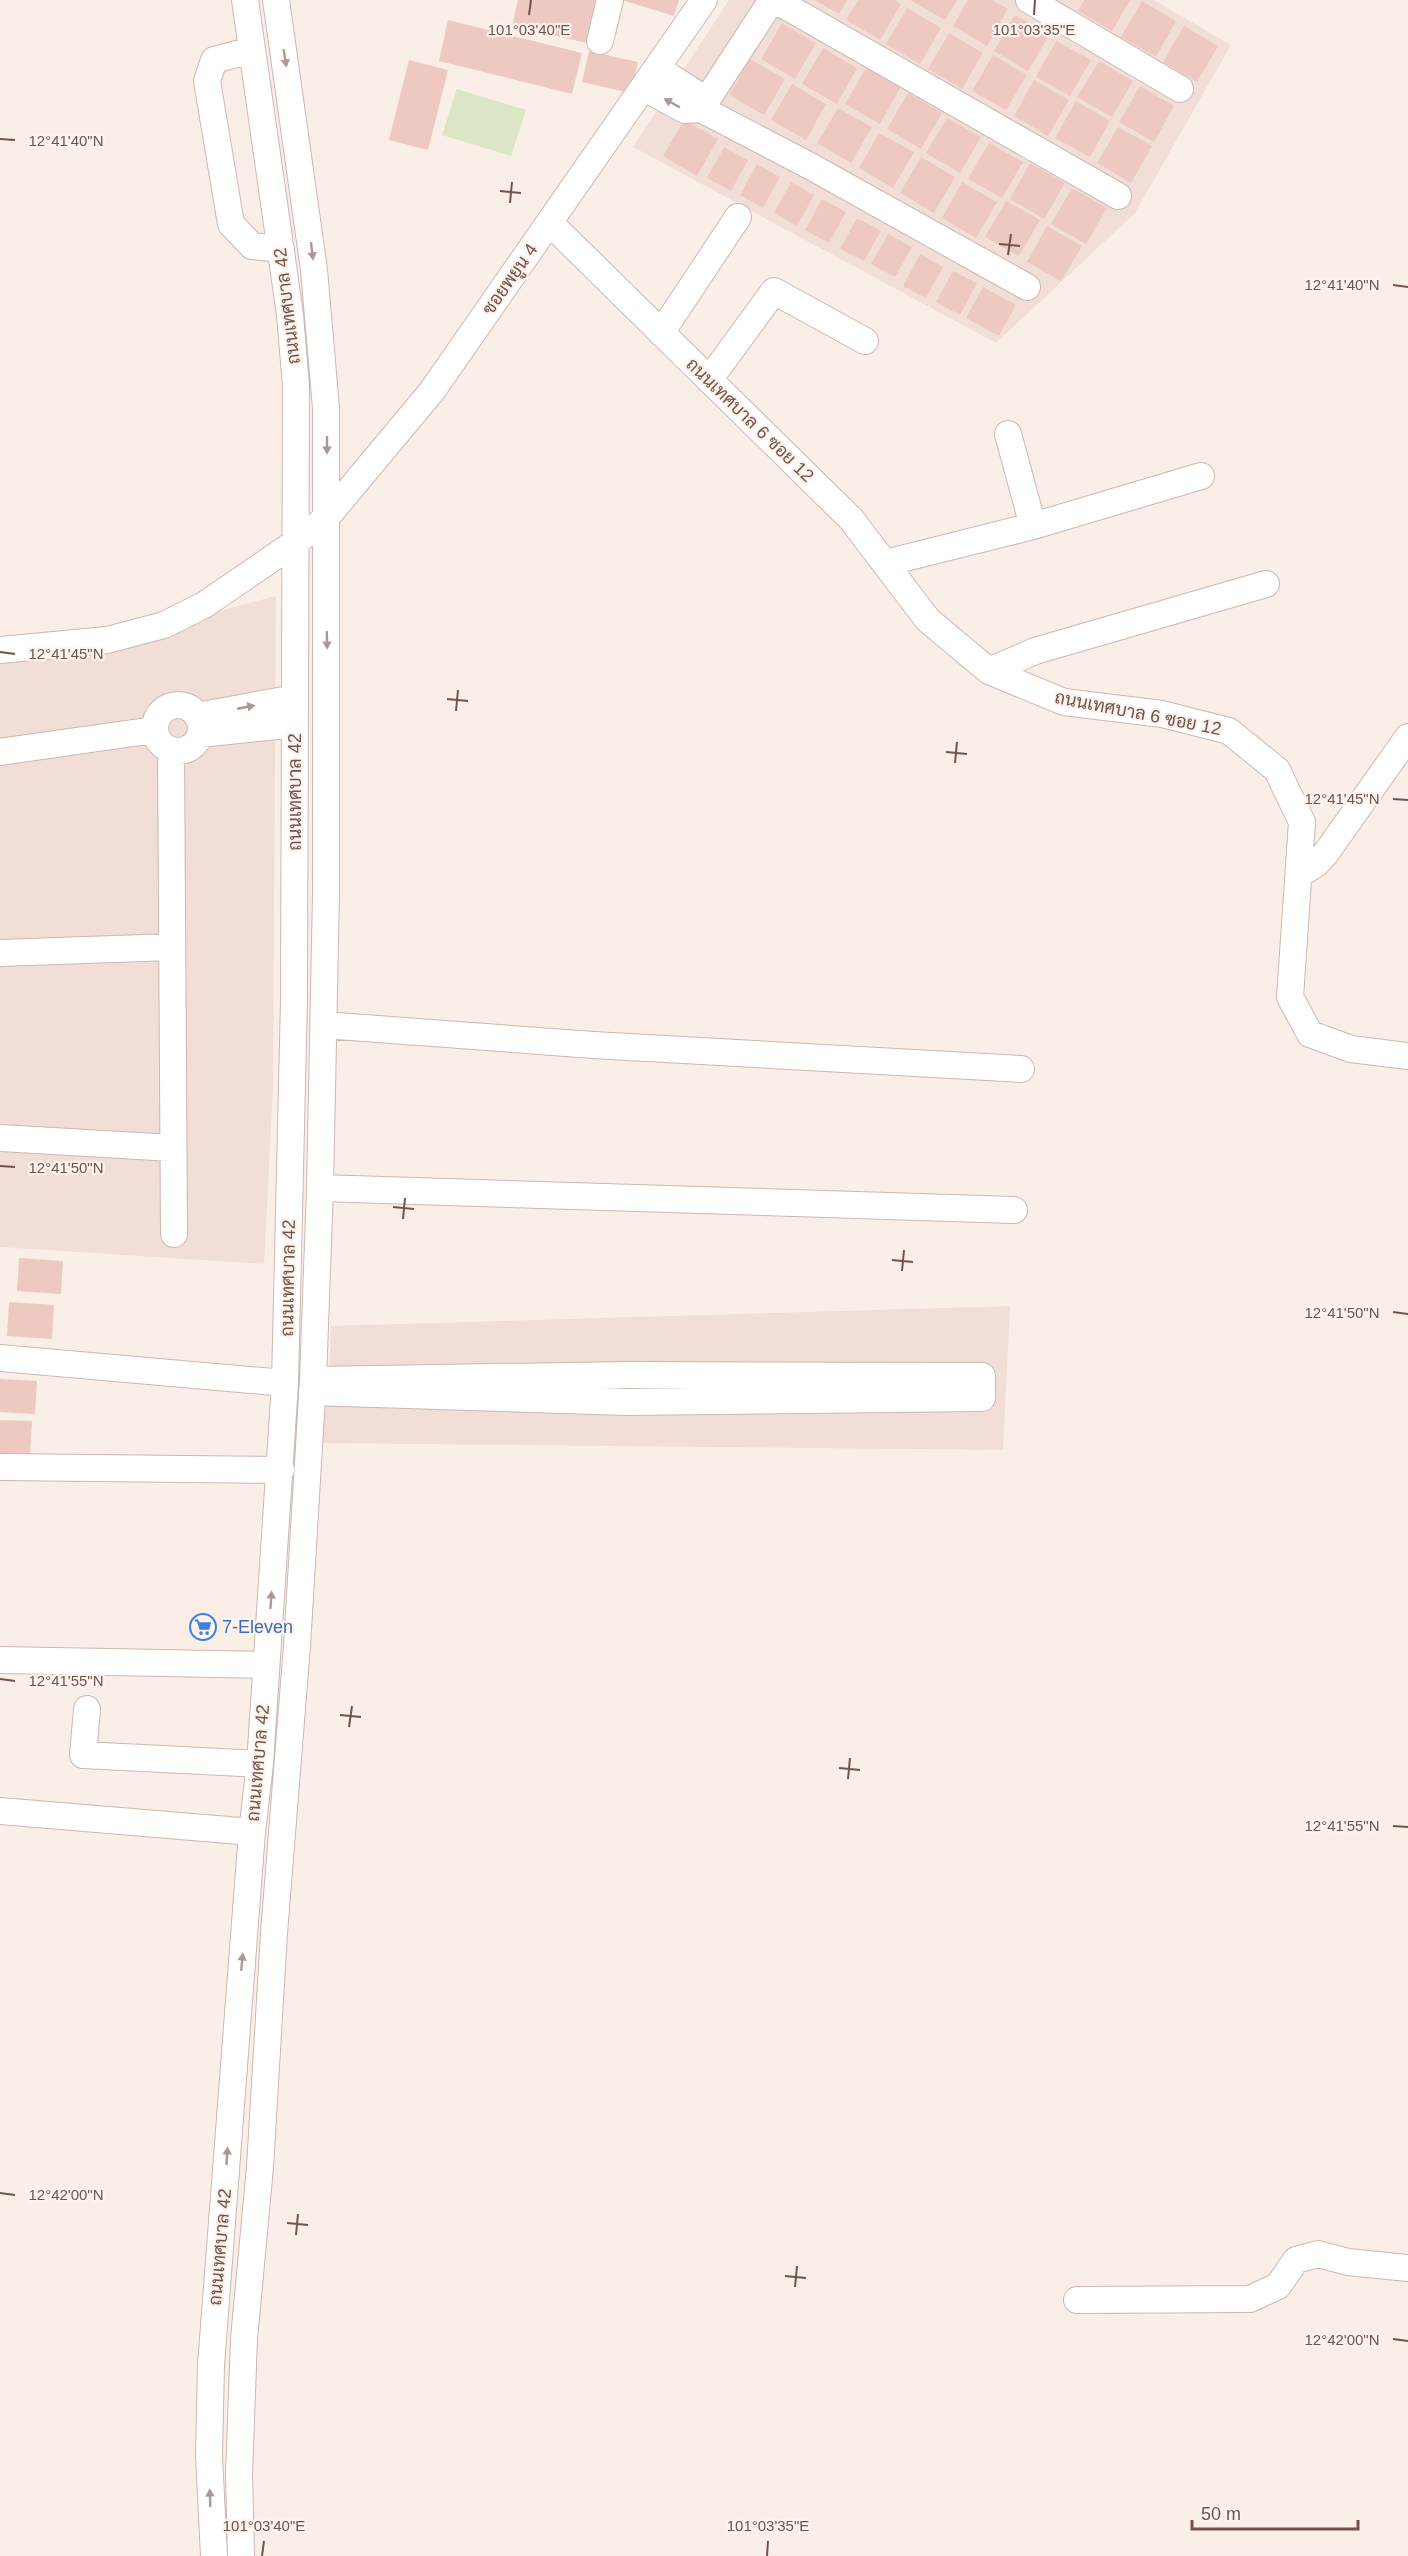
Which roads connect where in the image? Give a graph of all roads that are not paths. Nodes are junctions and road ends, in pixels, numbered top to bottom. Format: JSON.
{"nodes":[{"id":1,"x":245,"y":0,"type":"edge"},
{"id":2,"x":276,"y":0,"type":"edge"},
{"id":3,"x":610,"y":0,"type":"edge"},
{"id":4,"x":704,"y":0,"type":"edge"},
{"id":5,"x":773,"y":0,"type":"edge"},
{"id":6,"x":1029,"y":0,"type":"edge"},
{"id":7,"x":600,"y":41,"type":"dead end"},
{"id":8,"x":252,"y":50,"type":"junction"},
{"id":9,"x":651,"y":78,"type":"junction"},
{"id":10,"x":1179,"y":89,"type":"dead end"},
{"id":11,"x":701,"y":109,"type":"junction"},
{"id":12,"x":1118,"y":196,"type":"dead end"},
{"id":13,"x":738,"y":217,"type":"dead end"},
{"id":14,"x":550,"y":223,"type":"junction"},
{"id":15,"x":281,"y":249,"type":"junction"},
{"id":16,"x":1027,"y":287,"type":"dead end"},
{"id":17,"x":661,"y":333,"type":"junction"},
{"id":18,"x":866,"y":341,"type":"dead end"},
{"id":19,"x":709,"y":380,"type":"junction"},
{"id":20,"x":1008,"y":434,"type":"dead end"},
{"id":21,"x":1201,"y":476,"type":"dead end"},
{"id":22,"x":326,"y":518,"type":"junction"},
{"id":23,"x":1033,"y":526,"type":"junction"},
{"id":24,"x":296,"y":542,"type":"junction"},
{"id":25,"x":885,"y":563,"type":"junction"},
{"id":26,"x":1266,"y":584,"type":"dead end"},
{"id":27,"x":0,"y":650,"type":"edge"},
{"id":28,"x":989,"y":671,"type":"junction"},
{"id":29,"x":295,"y":698,"type":"junction"},
{"id":30,"x":295,"y":724,"type":"junction"},
{"id":31,"x":199,"y":725,"type":"junction"},
{"id":32,"x":154,"y":730,"type":"junction"},
{"id":33,"x":1408,"y":737,"type":"edge"},
{"id":34,"x":171,"y":750,"type":"junction"},
{"id":35,"x":0,"y":752,"type":"edge"},
{"id":36,"x":1300,"y":874,"type":"junction"},
{"id":37,"x":171,"y":948,"type":"junction"},
{"id":38,"x":0,"y":953,"type":"edge"},
{"id":39,"x":324,"y":1025,"type":"junction"},
{"id":40,"x":1408,"y":1056,"type":"edge"},
{"id":41,"x":1021,"y":1069,"type":"dead end"},
{"id":42,"x":0,"y":1138,"type":"edge"},
{"id":43,"x":172,"y":1148,"type":"junction"},
{"id":44,"x":320,"y":1188,"type":"junction"},
{"id":45,"x":1014,"y":1210,"type":"dead end"},
{"id":46,"x":174,"y":1234,"type":"dead end"},
{"id":47,"x":0,"y":1358,"type":"edge"},
{"id":48,"x":783,"y":1374,"type":"junction"},
{"id":49,"x":627,"y":1375,"type":"junction"},
{"id":50,"x":285,"y":1383,"type":"junction"},
{"id":51,"x":312,"y":1386,"type":"junction"},
{"id":52,"x":781,"y":1400,"type":"junction"},
{"id":53,"x":626,"y":1402,"type":"junction"},
{"id":54,"x":0,"y":1467,"type":"edge"},
{"id":55,"x":281,"y":1470,"type":"junction"},
{"id":56,"x":0,"y":1660,"type":"edge"},
{"id":57,"x":266,"y":1665,"type":"junction"},
{"id":58,"x":87,"y":1709,"type":"dead end"},
{"id":59,"x":260,"y":1764,"type":"junction"},
{"id":60,"x":0,"y":1811,"type":"edge"},
{"id":61,"x":252,"y":1832,"type":"junction"},
{"id":62,"x":1408,"y":2268,"type":"edge"},
{"id":63,"x":1077,"y":2300,"type":"dead end"},
{"id":64,"x":214,"y":2556,"type":"edge"},
{"id":65,"x":241,"y":2556,"type":"edge"}],
"edges":[{"from":1,"to":8,"type":"street","name":"ถนนเทศบาล 42"},
{"from":2,"to":22,"type":"street","name":"ถนนเทศบาล 42","one_way":true},
{"from":3,"to":7,"type":"street"},
{"from":4,"to":9,"type":"street","name":"ซอยพยูน 4"},
{"from":5,"to":11,"type":"street"},
{"from":5,"to":12,"type":"street"},
{"from":6,"to":10,"type":"street"},
{"from":8,"to":15,"type":"street","name":"ถนนเทศบาล 42"},
{"from":8,"to":15,"type":"street"},
{"from":9,"to":11,"type":"street"},
{"from":9,"to":14,"type":"street","name":"ซอยพยูน 4"},
{"from":11,"to":16,"type":"street"},
{"from":13,"to":17,"type":"street"},
{"from":14,"to":17,"type":"street","name":"ถนนเทศบาล 6 ซอย 12"},
{"from":14,"to":22,"type":"street","name":"ซอยพยูน 4"},
{"from":15,"to":24,"type":"street","name":"ถนนเทศบาล 42"},
{"from":17,"to":19,"type":"street","name":"ถนนเทศบาล 6 ซอย 12"},
{"from":18,"to":19,"type":"street"},
{"from":19,"to":25,"type":"street","name":"ถนนเทศบาล 6 ซอย 12"},
{"from":20,"to":23,"type":"street"},
{"from":21,"to":23,"type":"street"},
{"from":22,"to":24,"type":"street","name":"ซอยพยูน 4"},
{"from":22,"to":39,"type":"street","name":"ถนนเทศบาล 42","one_way":true},
{"from":23,"to":25,"type":"street"},
{"from":24,"to":27,"type":"street","name":"ซอยพยูน 4"},
{"from":24,"to":29,"type":"street","name":"ถนนเทศบาล 42"},
{"from":25,"to":28,"type":"street","name":"ถนนเทศบาล 6 ซอย 12"},
{"from":26,"to":28,"type":"street"},
{"from":28,"to":36,"type":"street","name":"ถนนเทศบาล 6 ซอย 12"},
{"from":29,"to":30,"type":"street","name":"ถนนเทศบาล 42"},
{"from":31,"to":29,"type":"street","one_way":true},
{"from":30,"to":31,"type":"street"},
{"from":30,"to":50,"type":"street","name":"ถนนเทศบาล 42"},
{"from":31,"to":32,"type":"street"},
{"from":31,"to":34,"type":"street"},
{"from":32,"to":34,"type":"street"},
{"from":32,"to":35,"type":"street"},
{"from":33,"to":36,"type":"street"},
{"from":34,"to":37,"type":"street"},
{"from":36,"to":40,"type":"street","name":"ถนนเทศบาล 6 ซอย 12"},
{"from":37,"to":38,"type":"street"},
{"from":37,"to":43,"type":"street"},
{"from":39,"to":41,"type":"street"},
{"from":39,"to":44,"type":"street","name":"ถนนเทศบาล 42"},
{"from":42,"to":43,"type":"street"},
{"from":43,"to":46,"type":"street"},
{"from":44,"to":45,"type":"street"},
{"from":44,"to":51,"type":"street","name":"ถนนเทศบาล 42"},
{"from":47,"to":50,"type":"street"},
{"from":48,"to":49,"type":"street"},
{"from":48,"to":52,"type":"street"},
{"from":48,"to":52,"type":"street"},
{"from":49,"to":51,"type":"street"},
{"from":49,"to":53,"type":"street"},
{"from":50,"to":55,"type":"street","name":"ถนนเทศบาล 42"},
{"from":51,"to":53,"type":"street"},
{"from":51,"to":65,"type":"street","name":"ถนนเทศบาล 42"},
{"from":52,"to":53,"type":"street"},
{"from":54,"to":55,"type":"street"},
{"from":57,"to":55,"type":"street","name":"ถนนเทศบาล 42","one_way":true},
{"from":56,"to":57,"type":"street"},
{"from":57,"to":59,"type":"street","name":"ถนนเทศบาล 42"},
{"from":58,"to":59,"type":"street"},
{"from":59,"to":61,"type":"street","name":"ถนนเทศบาล 42"},
{"from":60,"to":61,"type":"street"},
{"from":64,"to":61,"type":"street","name":"ถนนเทศบาล 42","one_way":true},
{"from":62,"to":63,"type":"street"}]}
